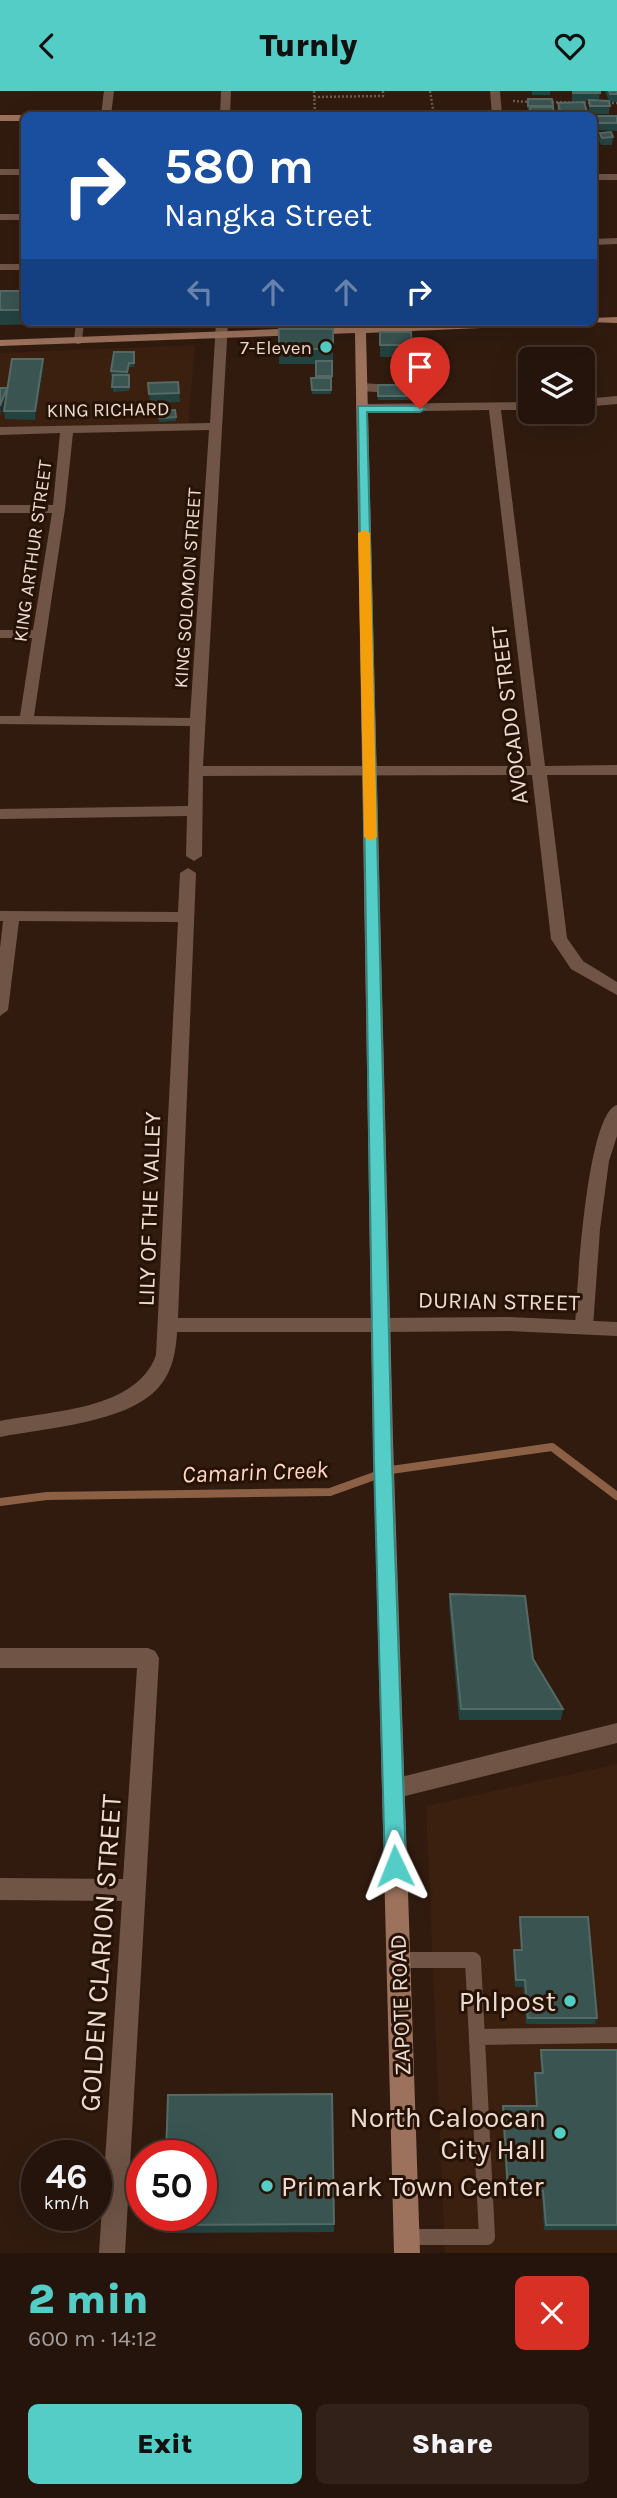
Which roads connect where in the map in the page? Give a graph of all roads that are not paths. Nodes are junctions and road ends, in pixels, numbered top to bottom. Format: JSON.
{"nodes":[{"id":1,"x":109,"y":91,"type":"edge"},
{"id":2,"x":226,"y":91,"type":"edge"},
{"id":3,"x":106,"y":112,"type":"edge"},
{"id":4,"x":225,"y":112,"type":"edge"},
{"id":5,"x":0,"y":118,"type":"edge"},
{"id":6,"x":21,"y":118,"type":"edge"},
{"id":7,"x":0,"y":172,"type":"edge"},
{"id":8,"x":21,"y":172,"type":"edge"},
{"id":9,"x":597,"y":177,"type":"edge"},
{"id":10,"x":617,"y":177,"type":"edge"},
{"id":11,"x":0,"y":217,"type":"edge"},
{"id":12,"x":21,"y":217,"type":"edge"},
{"id":13,"x":617,"y":241,"type":"edge"},
{"id":14,"x":597,"y":242,"type":"edge"},
{"id":15,"x":0,"y":267,"type":"edge"},
{"id":16,"x":21,"y":267,"type":"edge"},
{"id":17,"x":617,"y":320,"type":"edge"},
{"id":18,"x":597,"y":321,"type":"edge"},
{"id":19,"x":80,"y":326,"type":"edge"},
{"id":20,"x":314,"y":326,"type":"edge"},
{"id":21,"x":360,"y":326,"type":"edge"},
{"id":22,"x":222,"y":328,"type":"edge"},
{"id":23,"x":78,"y":340,"type":"junction"},
{"id":24,"x":0,"y":343,"type":"edge"},
{"id":25,"x":360,"y":387,"type":"junction"},
{"id":26,"x":393,"y":390,"type":"edge"},
{"id":27,"x":617,"y":400,"type":"edge"},
{"id":28,"x":595,"y":402,"type":"edge"},
{"id":29,"x":518,"y":407,"type":"edge"},
{"id":30,"x":362,"y":408,"type":"junction"},
{"id":31,"x":495,"y":408,"type":"junction"},
{"id":32,"x":216,"y":426,"type":"junction"},
{"id":33,"x":67,"y":429,"type":"junction"},
{"id":34,"x":0,"y":431,"type":"edge"},
{"id":35,"x":0,"y":509,"type":"edge"},
{"id":36,"x":59,"y":509,"type":"junction"},
{"id":37,"x":0,"y":634,"type":"edge"},
{"id":38,"x":40,"y":634,"type":"junction"},
{"id":39,"x":0,"y":720,"type":"edge"},
{"id":40,"x":26,"y":720,"type":"junction"},
{"id":41,"x":197,"y":722,"type":"junction"},
{"id":42,"x":369,"y":769,"type":"junction"},
{"id":43,"x":617,"y":770,"type":"edge"},
{"id":44,"x":196,"y":771,"type":"junction"},
{"id":45,"x":538,"y":772,"type":"junction"},
{"id":46,"x":195,"y":811,"type":"junction"},
{"id":47,"x":0,"y":814,"type":"edge"},
{"id":48,"x":191,"y":865,"type":"joint"},
{"id":49,"x":6,"y":916,"type":"edge"},
{"id":50,"x":186,"y":917,"type":"junction"},
{"id":51,"x":617,"y":989,"type":"edge"},
{"id":52,"x":0,"y":1010,"type":"edge"},
{"id":53,"x":617,"y":1111,"type":"edge"},
{"id":54,"x":169,"y":1325,"type":"junction"},
{"id":55,"x":380,"y":1325,"type":"junction"},
{"id":56,"x":584,"y":1327,"type":"junction"},
{"id":57,"x":617,"y":1329,"type":"edge"},
{"id":58,"x":0,"y":1429,"type":"edge"},
{"id":59,"x":0,"y":1658,"type":"edge"},
{"id":60,"x":617,"y":1733,"type":"edge"},
{"id":61,"x":393,"y":1789,"type":"junction"},
{"id":62,"x":0,"y":1889,"type":"edge"},
{"id":63,"x":134,"y":1890,"type":"junction"},
{"id":64,"x":398,"y":1960,"type":"junction"},
{"id":65,"x":617,"y":2035,"type":"edge"},
{"id":66,"x":477,"y":2037,"type":"junction"},
{"id":67,"x":407,"y":2245,"type":"edge"},
{"id":68,"x":112,"y":2253,"type":"edge"}],
"edges":[{"from":1,"to":3,"type":"street"},
{"from":2,"to":4,"type":"street"},
{"from":5,"to":6,"type":"main road"},
{"from":7,"to":8,"type":"street"},
{"from":9,"to":10,"type":"street"},
{"from":11,"to":12,"type":"street"},
{"from":13,"to":14,"type":"street"},
{"from":15,"to":16,"type":"street"},
{"from":17,"to":18,"type":"main road"},
{"from":19,"to":23,"type":"lane"},
{"from":20,"to":22,"type":"main road"},
{"from":21,"to":25,"type":"main road","name":"ZAPOTE ROAD"},
{"from":22,"to":23,"type":"main road"},
{"from":22,"to":32,"type":"street","name":"KING SOLOMON STREET"},
{"from":23,"to":24,"type":"main road"},
{"from":25,"to":26,"type":"lane"},
{"from":25,"to":30,"type":"main road","name":"ZAPOTE ROAD"},
{"from":27,"to":28,"type":"street"},
{"from":29,"to":31,"type":"street"},
{"from":30,"to":31,"type":"street"},
{"from":30,"to":42,"type":"main road","name":"ZAPOTE ROAD"},
{"from":31,"to":45,"type":"street","name":"AVOCADO STREET"},
{"from":32,"to":33,"type":"street","name":"KING RICHARD"},
{"from":32,"to":41,"type":"street","name":"KING SOLOMON STREET"},
{"from":33,"to":34,"type":"street","name":"KING RICHARD"},
{"from":33,"to":36,"type":"street","name":"KING ARTHUR STREET"},
{"from":35,"to":36,"type":"street"},
{"from":36,"to":38,"type":"street","name":"KING ARTHUR STREET"},
{"from":37,"to":38,"type":"street"},
{"from":38,"to":40,"type":"street","name":"KING ARTHUR STREET"},
{"from":39,"to":40,"type":"street"},
{"from":40,"to":41,"type":"street"},
{"from":41,"to":44,"type":"street","name":"KING SOLOMON STREET"},
{"from":42,"to":44,"type":"street"},
{"from":42,"to":45,"type":"street"},
{"from":42,"to":55,"type":"main road","name":"ZAPOTE ROAD"},
{"from":43,"to":45,"type":"street"},
{"from":44,"to":46,"type":"street","name":"KING SOLOMON STREET"},
{"from":45,"to":51,"type":"street","name":"AVOCADO STREET"},
{"from":46,"to":47,"type":"street"},
{"from":46,"to":48,"type":"street","name":"KING SOLOMON STREET"},
{"from":48,"to":50,"type":"street","name":"LILY OF THE VALLEY"},
{"from":49,"to":50,"type":"street"},
{"from":49,"to":52,"type":"street"},
{"from":50,"to":54,"type":"street","name":"LILY OF THE VALLEY"},
{"from":53,"to":56,"type":"street"},
{"from":54,"to":55,"type":"street","name":"DURIAN STREET"},
{"from":54,"to":58,"type":"street","name":"LILY OF THE VALLEY"},
{"from":55,"to":56,"type":"street","name":"DURIAN STREET"},
{"from":55,"to":61,"type":"main road","name":"ZAPOTE ROAD"},
{"from":56,"to":57,"type":"street","name":"DURIAN STREET"},
{"from":59,"to":63,"type":"street","name":"GOLDEN CLARION STREET"},
{"from":60,"to":61,"type":"street"},
{"from":61,"to":64,"type":"main road","name":"ZAPOTE ROAD"},
{"from":62,"to":63,"type":"street"},
{"from":63,"to":68,"type":"street","name":"GOLDEN CLARION STREET"},
{"from":64,"to":66,"type":"lane"},
{"from":64,"to":67,"type":"main road","name":"ZAPOTE ROAD"},
{"from":65,"to":66,"type":"lane"},
{"from":66,"to":67,"type":"lane"}]}
